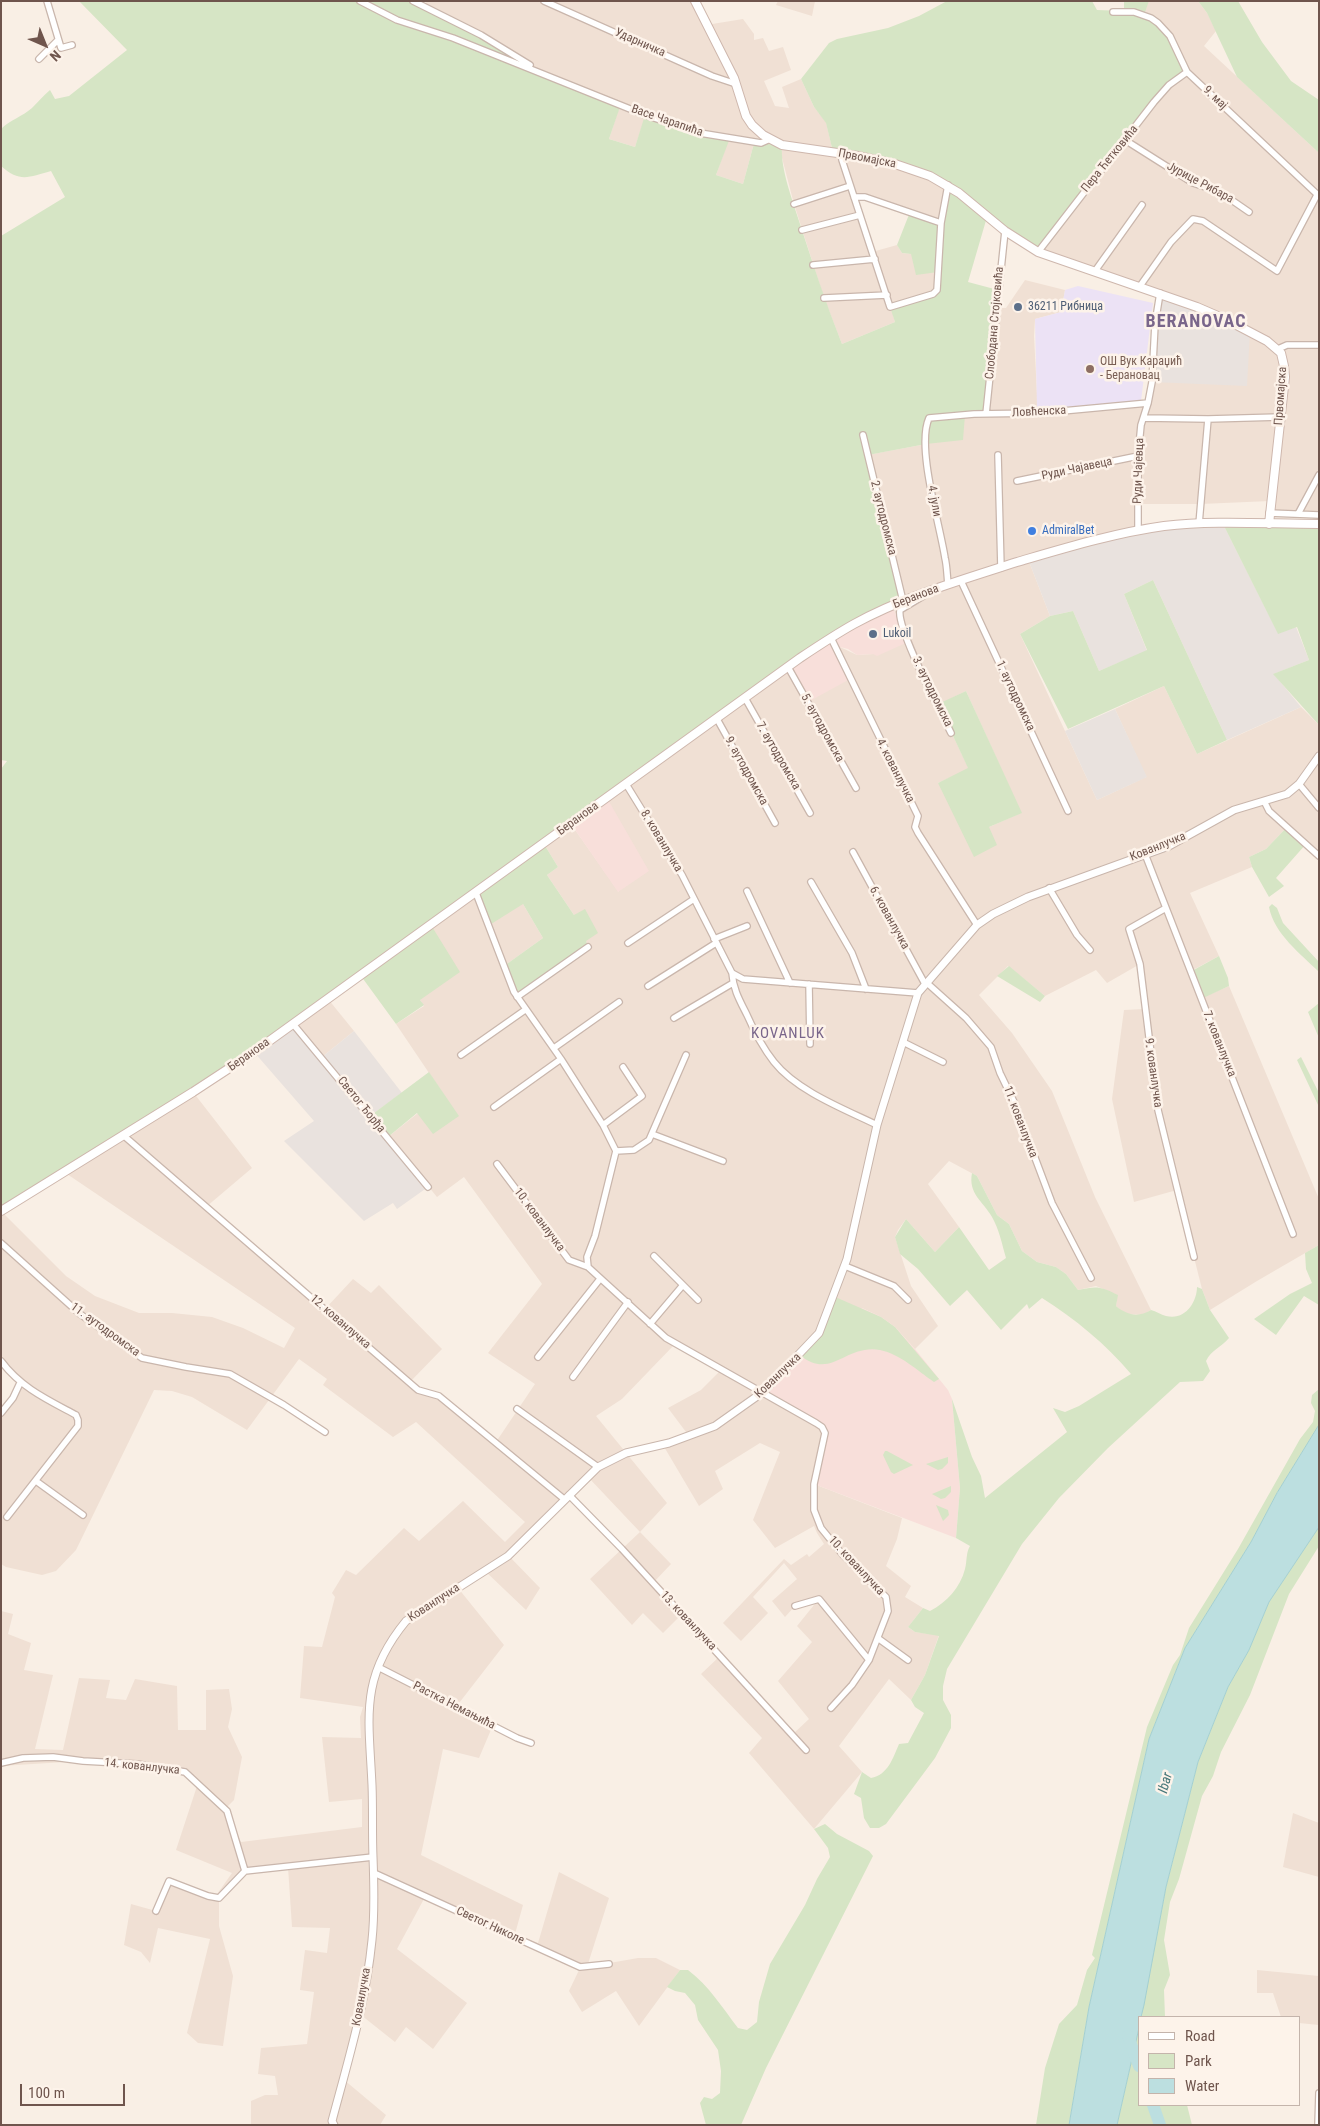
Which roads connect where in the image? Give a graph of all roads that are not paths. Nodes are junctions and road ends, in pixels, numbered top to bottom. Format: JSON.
{"nodes":[{"id":1,"x":47,"y":1,"type":"edge"},
{"id":2,"x":360,"y":1,"type":"edge"},
{"id":3,"x":413,"y":1,"type":"edge"},
{"id":4,"x":544,"y":1,"type":"edge"},
{"id":5,"x":695,"y":1,"type":"edge"},
{"id":6,"x":426,"y":4,"type":"edge"},
{"id":7,"x":1113,"y":12,"type":"dead end"},
{"id":8,"x":58,"y":40,"type":"junction"},
{"id":9,"x":72,"y":45,"type":"dead end"},
{"id":10,"x":39,"y":59,"type":"dead end"},
{"id":11,"x":1187,"y":72,"type":"junction"},
{"id":12,"x":544,"y":74,"type":"junction"},
{"id":13,"x":736,"y":84,"type":"junction"},
{"id":14,"x":770,"y":139,"type":"junction"},
{"id":15,"x":1124,"y":140,"type":"junction"},
{"id":16,"x":841,"y":153,"type":"junction"},
{"id":17,"x":948,"y":185,"type":"junction"},
{"id":18,"x":850,"y":186,"type":"junction"},
{"id":19,"x":1318,"y":196,"type":"edge"},
{"id":20,"x":854,"y":197,"type":"junction"},
{"id":21,"x":794,"y":204,"type":"dead end"},
{"id":22,"x":1142,"y":205,"type":"dead end"},
{"id":23,"x":1249,"y":212,"type":"dead end"},
{"id":24,"x":860,"y":214,"type":"junction"},
{"id":25,"x":941,"y":222,"type":"junction"},
{"id":26,"x":802,"y":230,"type":"dead end"},
{"id":27,"x":1004,"y":231,"type":"junction"},
{"id":28,"x":1038,"y":252,"type":"junction"},
{"id":29,"x":874,"y":259,"type":"junction"},
{"id":30,"x":813,"y":265,"type":"dead end"},
{"id":31,"x":1096,"y":271,"type":"junction"},
{"id":32,"x":1140,"y":286,"type":"junction"},
{"id":33,"x":1160,"y":293,"type":"junction"},
{"id":34,"x":886,"y":295,"type":"junction"},
{"id":35,"x":824,"y":298,"type":"dead end"},
{"id":36,"x":1319,"y":345,"type":"edge"},
{"id":37,"x":1278,"y":349,"type":"junction"},
{"id":38,"x":1148,"y":405,"type":"junction"},
{"id":39,"x":986,"y":414,"type":"junction"},
{"id":40,"x":1280,"y":417,"type":"junction"},
{"id":41,"x":929,"y":418,"type":"joint"},
{"id":42,"x":1144,"y":418,"type":"junction"},
{"id":43,"x":1157,"y":418,"type":"junction"},
{"id":44,"x":1208,"y":419,"type":"junction"},
{"id":45,"x":863,"y":435,"type":"dead end"},
{"id":46,"x":998,"y":455,"type":"dead end"},
{"id":47,"x":1138,"y":456,"type":"junction"},
{"id":48,"x":1319,"y":475,"type":"edge"},
{"id":49,"x":1017,"y":481,"type":"dead end"},
{"id":50,"x":1269,"y":513,"type":"junction"},
{"id":51,"x":1298,"y":514,"type":"junction"},
{"id":52,"x":1319,"y":515,"type":"edge"},
{"id":53,"x":1199,"y":524,"type":"junction"},
{"id":54,"x":1269,"y":524,"type":"junction"},
{"id":55,"x":1319,"y":524,"type":"edge"},
{"id":56,"x":1138,"y":530,"type":"junction"},
{"id":57,"x":1001,"y":568,"type":"junction"},
{"id":58,"x":961,"y":581,"type":"junction"},
{"id":59,"x":944,"y":586,"type":"junction"},
{"id":60,"x":903,"y":601,"type":"junction"},
{"id":61,"x":831,"y":638,"type":"junction"},
{"id":62,"x":788,"y":667,"type":"junction"},
{"id":63,"x":745,"y":698,"type":"junction"},
{"id":64,"x":717,"y":719,"type":"junction"},
{"id":65,"x":952,"y":733,"type":"dead end"},
{"id":66,"x":1319,"y":756,"type":"edge"},
{"id":67,"x":626,"y":784,"type":"junction"},
{"id":68,"x":1299,"y":784,"type":"junction"},
{"id":69,"x":856,"y":788,"type":"dead end"},
{"id":70,"x":1264,"y":801,"type":"junction"},
{"id":71,"x":1319,"y":808,"type":"edge"},
{"id":72,"x":1068,"y":810,"type":"dead end"},
{"id":73,"x":810,"y":813,"type":"dead end"},
{"id":74,"x":775,"y":823,"type":"dead end"},
{"id":75,"x":854,"y":852,"type":"dead end"},
{"id":76,"x":1145,"y":854,"type":"junction"},
{"id":77,"x":1319,"y":856,"type":"edge"},
{"id":78,"x":811,"y":882,"type":"dead end"},
{"id":79,"x":1049,"y":888,"type":"junction"},
{"id":80,"x":747,"y":891,"type":"dead end"},
{"id":81,"x":476,"y":893,"type":"junction"},
{"id":82,"x":694,"y":899,"type":"junction"},
{"id":83,"x":1166,"y":908,"type":"junction"},
{"id":84,"x":977,"y":925,"type":"junction"},
{"id":85,"x":747,"y":926,"type":"dead end"},
{"id":86,"x":715,"y":941,"type":"junction"},
{"id":87,"x":628,"y":943,"type":"dead end"},
{"id":88,"x":588,"y":947,"type":"dead end"},
{"id":89,"x":1090,"y":950,"type":"dead end"},
{"id":90,"x":732,"y":973,"type":"junction"},
{"id":91,"x":733,"y":983,"type":"junction"},
{"id":92,"x":790,"y":983,"type":"junction"},
{"id":93,"x":926,"y":983,"type":"junction"},
{"id":94,"x":809,"y":984,"type":"junction"},
{"id":95,"x":648,"y":986,"type":"dead end"},
{"id":96,"x":866,"y":989,"type":"junction"},
{"id":97,"x":918,"y":993,"type":"junction"},
{"id":98,"x":517,"y":997,"type":"junction"},
{"id":99,"x":619,"y":1002,"type":"dead end"},
{"id":100,"x":525,"y":1010,"type":"junction"},
{"id":101,"x":674,"y":1018,"type":"dead end"},
{"id":102,"x":293,"y":1024,"type":"junction"},
{"id":103,"x":903,"y":1042,"type":"junction"},
{"id":104,"x":810,"y":1044,"type":"dead end"},
{"id":105,"x":554,"y":1048,"type":"junction"},
{"id":106,"x":461,"y":1055,"type":"dead end"},
{"id":107,"x":686,"y":1056,"type":"dead end"},
{"id":108,"x":561,"y":1059,"type":"junction"},
{"id":109,"x":943,"y":1062,"type":"dead end"},
{"id":110,"x":623,"y":1067,"type":"dead end"},
{"id":111,"x":494,"y":1107,"type":"dead end"},
{"id":112,"x":603,"y":1125,"type":"junction"},
{"id":113,"x":877,"y":1125,"type":"junction"},
{"id":114,"x":652,"y":1134,"type":"junction"},
{"id":115,"x":123,"y":1135,"type":"junction"},
{"id":116,"x":616,"y":1151,"type":"junction"},
{"id":117,"x":722,"y":1161,"type":"dead end"},
{"id":118,"x":497,"y":1164,"type":"dead end"},
{"id":119,"x":428,"y":1187,"type":"dead end"},
{"id":120,"x":1,"y":1211,"type":"edge"},
{"id":121,"x":1293,"y":1234,"type":"dead end"},
{"id":122,"x":1,"y":1243,"type":"edge"},
{"id":123,"x":654,"y":1256,"type":"dead end"},
{"id":124,"x":1194,"y":1258,"type":"dead end"},
{"id":125,"x":845,"y":1266,"type":"junction"},
{"id":126,"x":588,"y":1267,"type":"junction"},
{"id":127,"x":1091,"y":1278,"type":"dead end"},
{"id":128,"x":600,"y":1279,"type":"junction"},
{"id":129,"x":683,"y":1285,"type":"junction"},
{"id":130,"x":698,"y":1300,"type":"dead end"},
{"id":131,"x":908,"y":1300,"type":"dead end"},
{"id":132,"x":628,"y":1302,"type":"junction"},
{"id":133,"x":650,"y":1324,"type":"junction"},
{"id":134,"x":538,"y":1357,"type":"dead end"},
{"id":135,"x":1,"y":1361,"type":"edge"},
{"id":136,"x":573,"y":1377,"type":"dead end"},
{"id":137,"x":20,"y":1383,"type":"junction"},
{"id":138,"x":763,"y":1392,"type":"junction"},
{"id":139,"x":518,"y":1409,"type":"dead end"},
{"id":140,"x":1,"y":1413,"type":"edge"},
{"id":141,"x":325,"y":1432,"type":"dead end"},
{"id":142,"x":598,"y":1467,"type":"junction"},
{"id":143,"x":36,"y":1481,"type":"junction"},
{"id":144,"x":566,"y":1497,"type":"junction"},
{"id":145,"x":83,"y":1515,"type":"dead end"},
{"id":146,"x":7,"y":1517,"type":"dead end"},
{"id":147,"x":795,"y":1606,"type":"dead end"},
{"id":148,"x":878,"y":1640,"type":"junction"},
{"id":149,"x":869,"y":1660,"type":"junction"},
{"id":150,"x":908,"y":1660,"type":"dead end"},
{"id":151,"x":378,"y":1667,"type":"junction"},
{"id":152,"x":831,"y":1708,"type":"dead end"},
{"id":153,"x":531,"y":1743,"type":"dead end"},
{"id":154,"x":806,"y":1750,"type":"dead end"},
{"id":155,"x":1,"y":1763,"type":"edge"},
{"id":156,"x":373,"y":1857,"type":"junction"},
{"id":157,"x":245,"y":1871,"type":"junction"},
{"id":158,"x":374,"y":1873,"type":"junction"},
{"id":159,"x":156,"y":1911,"type":"dead end"},
{"id":160,"x":609,"y":1964,"type":"dead end"},
{"id":161,"x":1319,"y":2093,"type":"edge"},
{"id":162,"x":334,"y":2125,"type":"edge"},
{"id":163,"x":1318,"y":2125,"type":"edge"}],
"edges":[{"from":1,"to":8,"type":"street"},
{"from":2,"to":12,"type":"street"},
{"from":3,"to":6,"type":"street"},
{"from":4,"to":13,"type":"street","name":"Ударничка"},
{"from":5,"to":13,"type":"main road","name":"Првомајска"},
{"from":6,"to":12,"type":"street"},
{"from":7,"to":11,"type":"street","name":"9. мај"},
{"from":8,"to":9,"type":"street"},
{"from":8,"to":10,"type":"street"},
{"from":11,"to":15,"type":"street","name":"Пера Ћетковића"},
{"from":11,"to":19,"type":"street","name":"9. мај"},
{"from":12,"to":14,"type":"street","name":"Васе Чарапића"},
{"from":13,"to":14,"type":"main road","name":"Првомајска"},
{"from":14,"to":16,"type":"main road","name":"Првомајска"},
{"from":15,"to":23,"type":"street","name":"Јурице Рибара"},
{"from":15,"to":28,"type":"street","name":"Пера Ћетковића"},
{"from":16,"to":17,"type":"main road","name":"Првомајска"},
{"from":16,"to":18,"type":"street"},
{"from":17,"to":25,"type":"street"},
{"from":17,"to":27,"type":"main road","name":"Првомајска"},
{"from":18,"to":20,"type":"street"},
{"from":18,"to":21,"type":"street"},
{"from":19,"to":32,"type":"street"},
{"from":20,"to":24,"type":"street"},
{"from":20,"to":25,"type":"street"},
{"from":22,"to":31,"type":"street"},
{"from":24,"to":26,"type":"street"},
{"from":24,"to":29,"type":"street"},
{"from":25,"to":34,"type":"street"},
{"from":27,"to":28,"type":"main road","name":"Првомајска"},
{"from":27,"to":39,"type":"street","name":"Слободана Стојковића"},
{"from":28,"to":31,"type":"main road","name":"Првомајска"},
{"from":29,"to":30,"type":"street"},
{"from":29,"to":34,"type":"street"},
{"from":31,"to":32,"type":"main road","name":"Првомајска"},
{"from":32,"to":33,"type":"main road","name":"Првомајска"},
{"from":33,"to":37,"type":"main road","name":"Првомајска"},
{"from":33,"to":38,"type":"street","name":"Руди Чајевца"},
{"from":34,"to":35,"type":"street"},
{"from":36,"to":37,"type":"street"},
{"from":37,"to":40,"type":"main road","name":"Првомајска"},
{"from":38,"to":39,"type":"street","name":"Ловћенска"},
{"from":38,"to":42,"type":"street","name":"Руди Чајевца"},
{"from":38,"to":43,"type":"street"},
{"from":39,"to":41,"type":"street","name":"Ловћенска"},
{"from":40,"to":44,"type":"street"},
{"from":40,"to":50,"type":"main road","name":"Првомајска"},
{"from":41,"to":59,"type":"street","name":"4. јули"},
{"from":42,"to":43,"type":"street"},
{"from":42,"to":47,"type":"street","name":"Руди Чајевца"},
{"from":43,"to":44,"type":"street"},
{"from":44,"to":53,"type":"street"},
{"from":45,"to":60,"type":"street","name":"2. аутодромска"},
{"from":46,"to":57,"type":"street"},
{"from":47,"to":49,"type":"street","name":"Руди Чајавеца"},
{"from":47,"to":56,"type":"street","name":"Руди Чајевца"},
{"from":48,"to":51,"type":"street"},
{"from":50,"to":51,"type":"street"},
{"from":50,"to":54,"type":"main road","name":"Првомајска"},
{"from":51,"to":52,"type":"street"},
{"from":53,"to":54,"type":"main road","name":"Беранова"},
{"from":53,"to":56,"type":"main road","name":"Беранова"},
{"from":54,"to":55,"type":"main road","name":"Беранова"},
{"from":56,"to":57,"type":"main road","name":"Беранова"},
{"from":57,"to":58,"type":"main road","name":"Беранова"},
{"from":58,"to":59,"type":"main road","name":"Беранова"},
{"from":58,"to":72,"type":"street","name":"1. аутодромска"},
{"from":59,"to":60,"type":"main road","name":"Беранова"},
{"from":59,"to":65,"type":"street","name":"3. аутодромска"},
{"from":60,"to":61,"type":"main road","name":"Беранова"},
{"from":61,"to":62,"type":"main road","name":"Беранова"},
{"from":61,"to":84,"type":"street","name":"4. кованлучка"},
{"from":62,"to":63,"type":"main road","name":"Беранова"},
{"from":62,"to":69,"type":"street","name":"5. аутодромска"},
{"from":63,"to":64,"type":"main road","name":"Беранова"},
{"from":63,"to":73,"type":"street","name":"7. аутодромска"},
{"from":64,"to":67,"type":"main road","name":"Беранова"},
{"from":64,"to":74,"type":"street","name":"9. аутодромска"},
{"from":66,"to":68,"type":"street","name":"Кованлучка"},
{"from":67,"to":81,"type":"main road","name":"Беранова"},
{"from":67,"to":82,"type":"street","name":"8. кованлучка"},
{"from":68,"to":70,"type":"street","name":"Кованлучка"},
{"from":68,"to":71,"type":"street"},
{"from":70,"to":76,"type":"street","name":"Кованлучка"},
{"from":70,"to":77,"type":"street"},
{"from":75,"to":93,"type":"street","name":"6. кованлучка"},
{"from":76,"to":79,"type":"street","name":"Кованлучка"},
{"from":76,"to":83,"type":"street","name":"7. кованлучка"},
{"from":78,"to":96,"type":"street"},
{"from":79,"to":84,"type":"street","name":"Кованлучка"},
{"from":79,"to":89,"type":"street"},
{"from":80,"to":92,"type":"street"},
{"from":81,"to":98,"type":"street"},
{"from":81,"to":102,"type":"main road","name":"Беранова"},
{"from":82,"to":86,"type":"street","name":"8. кованлучка"},
{"from":82,"to":87,"type":"street"},
{"from":83,"to":121,"type":"street","name":"7. кованлучка"},
{"from":83,"to":124,"type":"street","name":"9. кованлучка"},
{"from":84,"to":93,"type":"street","name":"Кованлучка"},
{"from":85,"to":86,"type":"street"},
{"from":86,"to":90,"type":"street","name":"8. кованлучка"},
{"from":86,"to":95,"type":"street"},
{"from":88,"to":98,"type":"street"},
{"from":90,"to":91,"type":"street"},
{"from":90,"to":92,"type":"street"},
{"from":91,"to":101,"type":"street"},
{"from":91,"to":113,"type":"street"},
{"from":92,"to":94,"type":"street"},
{"from":93,"to":97,"type":"street","name":"Кованлучка"},
{"from":93,"to":127,"type":"street","name":"11. кованлучка"},
{"from":94,"to":96,"type":"street"},
{"from":94,"to":104,"type":"street"},
{"from":96,"to":97,"type":"street"},
{"from":97,"to":103,"type":"street","name":"Кованлучка"},
{"from":98,"to":100,"type":"street"},
{"from":99,"to":105,"type":"street"},
{"from":100,"to":105,"type":"street"},
{"from":100,"to":106,"type":"street"},
{"from":102,"to":115,"type":"main road","name":"Беранова"},
{"from":102,"to":119,"type":"street","name":"Светог Ђорђа"},
{"from":103,"to":109,"type":"street"},
{"from":103,"to":113,"type":"street","name":"Кованлучка"},
{"from":105,"to":108,"type":"street"},
{"from":107,"to":114,"type":"street"},
{"from":108,"to":111,"type":"street"},
{"from":108,"to":112,"type":"street"},
{"from":110,"to":112,"type":"street"},
{"from":112,"to":116,"type":"street"},
{"from":113,"to":125,"type":"street","name":"Кованлучка"},
{"from":114,"to":116,"type":"street"},
{"from":114,"to":117,"type":"street"},
{"from":115,"to":120,"type":"main road","name":"Беранова"},
{"from":115,"to":144,"type":"street","name":"12. кованлучка"},
{"from":116,"to":126,"type":"street"},
{"from":118,"to":126,"type":"street","name":"10. кованлучка"},
{"from":122,"to":141,"type":"street","name":"11. аутодромска"},
{"from":123,"to":129,"type":"street"},
{"from":125,"to":131,"type":"street"},
{"from":125,"to":138,"type":"street","name":"Кованлучка"},
{"from":126,"to":128,"type":"street","name":"10. кованлучка"},
{"from":128,"to":132,"type":"street","name":"10. кованлучка"},
{"from":128,"to":134,"type":"street"},
{"from":129,"to":130,"type":"street"},
{"from":129,"to":133,"type":"street"},
{"from":132,"to":133,"type":"street","name":"10. кованлучка"},
{"from":132,"to":136,"type":"street"},
{"from":133,"to":138,"type":"street","name":"10. кованлучка"},
{"from":135,"to":137,"type":"street"},
{"from":137,"to":140,"type":"street"},
{"from":137,"to":143,"type":"street"},
{"from":138,"to":142,"type":"street","name":"Кованлучка"},
{"from":138,"to":148,"type":"street","name":"10. кованлучка"},
{"from":139,"to":142,"type":"street"},
{"from":142,"to":144,"type":"street","name":"Кованлучка"},
{"from":143,"to":145,"type":"street"},
{"from":143,"to":146,"type":"street"},
{"from":144,"to":151,"type":"street","name":"Кованлучка"},
{"from":144,"to":154,"type":"street","name":"13. кованлучка"},
{"from":147,"to":149,"type":"street"},
{"from":148,"to":149,"type":"street","name":"10. кованлучка"},
{"from":148,"to":150,"type":"street"},
{"from":149,"to":152,"type":"street","name":"10. кованлучка"},
{"from":151,"to":153,"type":"street","name":"Растка Немањића"},
{"from":151,"to":156,"type":"street","name":"Кованлучка"},
{"from":155,"to":157,"type":"street","name":"14. кованлучка"},
{"from":156,"to":157,"type":"street"},
{"from":156,"to":158,"type":"street","name":"Кованлучка"},
{"from":157,"to":159,"type":"street"},
{"from":158,"to":160,"type":"street","name":"Светог Николе"},
{"from":158,"to":162,"type":"street","name":"Кованлучка"},
{"from":161,"to":163,"type":"street"}]}
